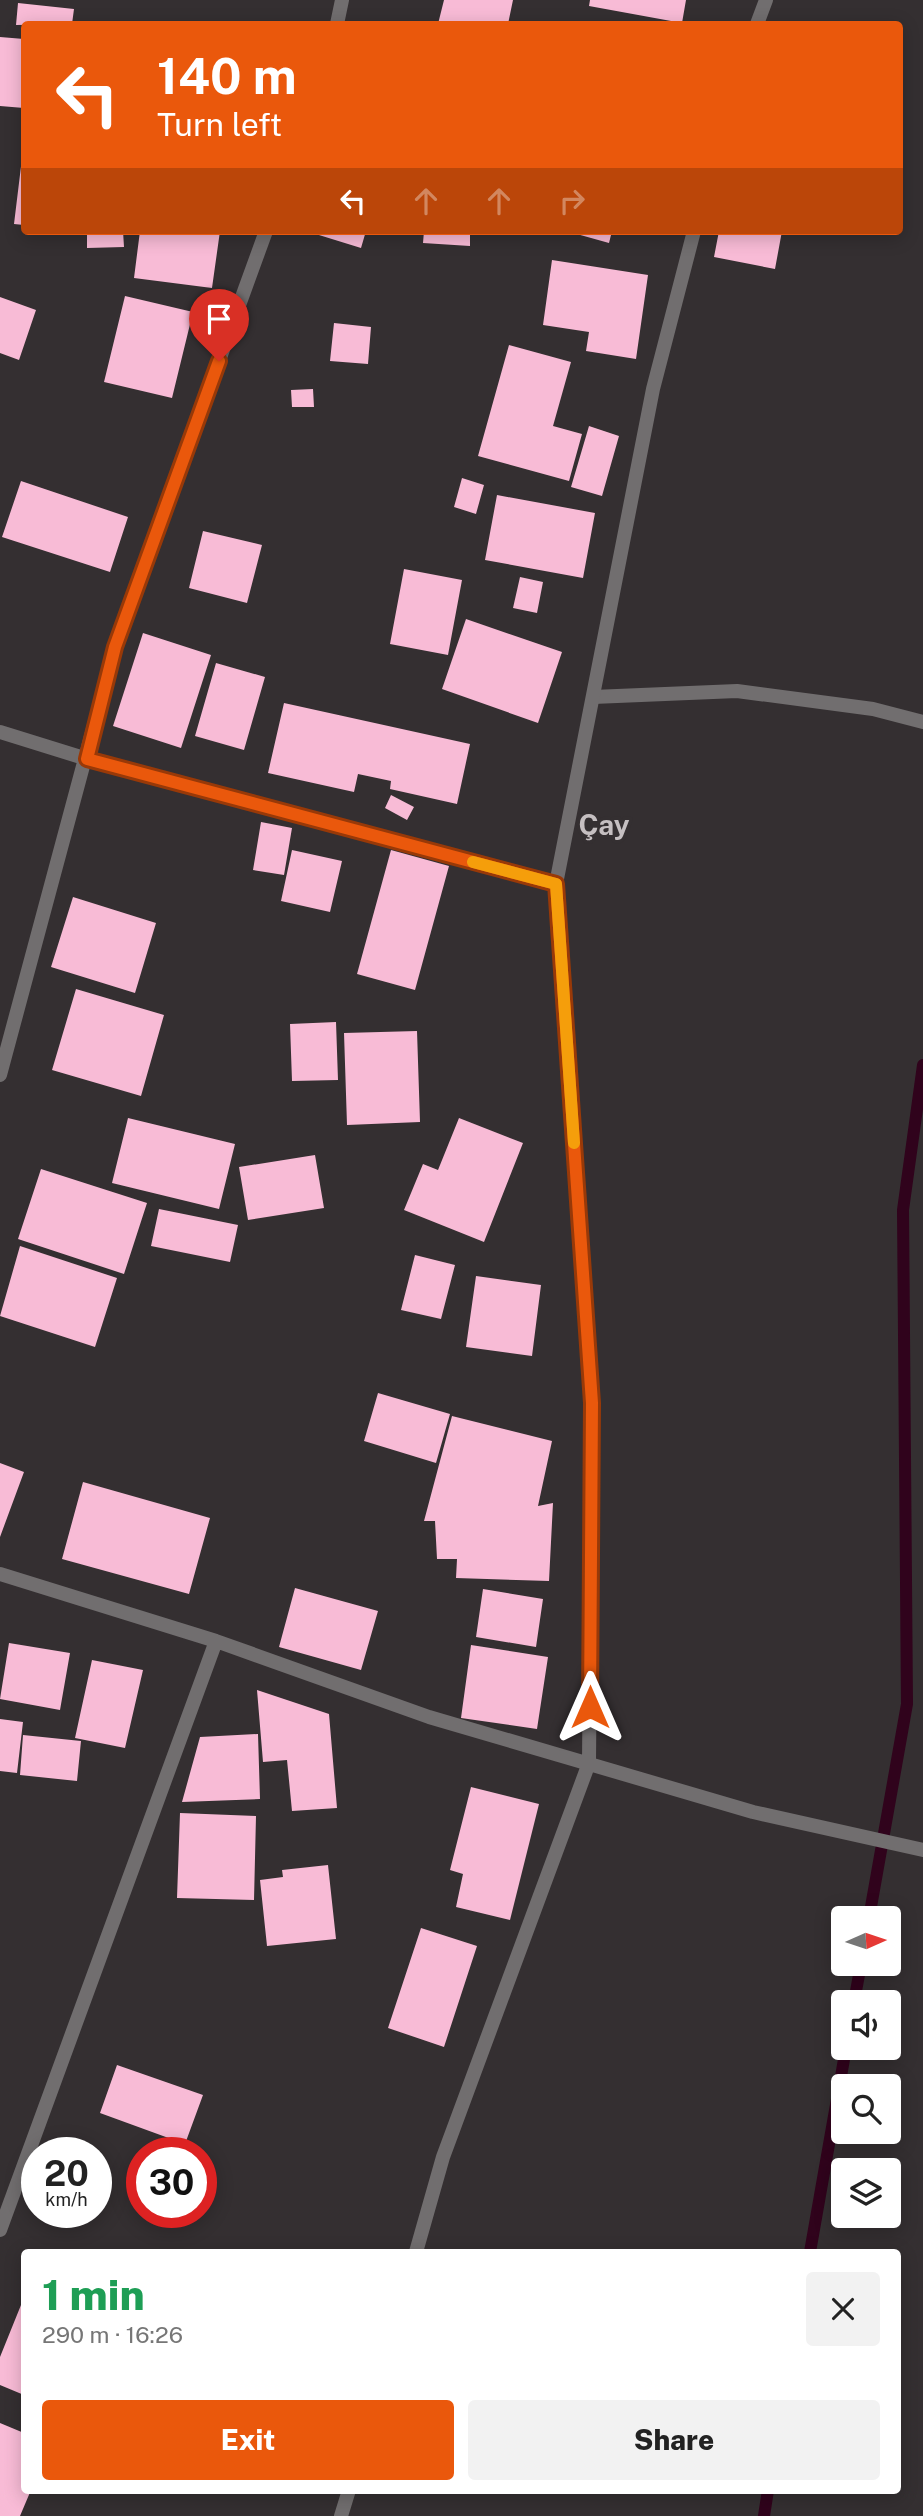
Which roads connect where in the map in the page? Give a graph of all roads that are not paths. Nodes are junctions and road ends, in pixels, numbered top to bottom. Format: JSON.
{"nodes":[{"id":1,"x":342,"y":0,"type":"edge"},
{"id":2,"x":766,"y":0,"type":"edge"},
{"id":3,"x":338,"y":21,"type":"edge"},
{"id":4,"x":758,"y":21,"type":"edge"},
{"id":5,"x":265,"y":235,"type":"edge"},
{"id":6,"x":693,"y":235,"type":"edge"},
{"id":7,"x":593,"y":697,"type":"junction"},
{"id":8,"x":923,"y":722,"type":"edge"},
{"id":9,"x":0,"y":732,"type":"edge"},
{"id":10,"x":87,"y":759,"type":"junction"},
{"id":11,"x":556,"y":884,"type":"junction"},
{"id":12,"x":0,"y":1075,"type":"edge"},
{"id":13,"x":0,"y":1574,"type":"edge"},
{"id":14,"x":216,"y":1641,"type":"junction"},
{"id":15,"x":589,"y":1763,"type":"junction"},
{"id":16,"x":923,"y":1850,"type":"edge"},
{"id":17,"x":0,"y":2230,"type":"edge"},
{"id":18,"x":417,"y":2249,"type":"edge"},
{"id":19,"x":348,"y":2494,"type":"edge"},
{"id":20,"x":341,"y":2516,"type":"edge"}],
"edges":[{"from":1,"to":3,"type":"street"},
{"from":2,"to":4,"type":"street"},
{"from":5,"to":10,"type":"street"},
{"from":6,"to":7,"type":"street"},
{"from":7,"to":8,"type":"street"},
{"from":7,"to":11,"type":"street"},
{"from":9,"to":10,"type":"street"},
{"from":10,"to":11,"type":"street"},
{"from":10,"to":12,"type":"street"},
{"from":11,"to":15,"type":"street"},
{"from":13,"to":14,"type":"street"},
{"from":14,"to":15,"type":"street"},
{"from":14,"to":17,"type":"street"},
{"from":15,"to":16,"type":"street"},
{"from":15,"to":18,"type":"street"},
{"from":19,"to":20,"type":"street"}]}
